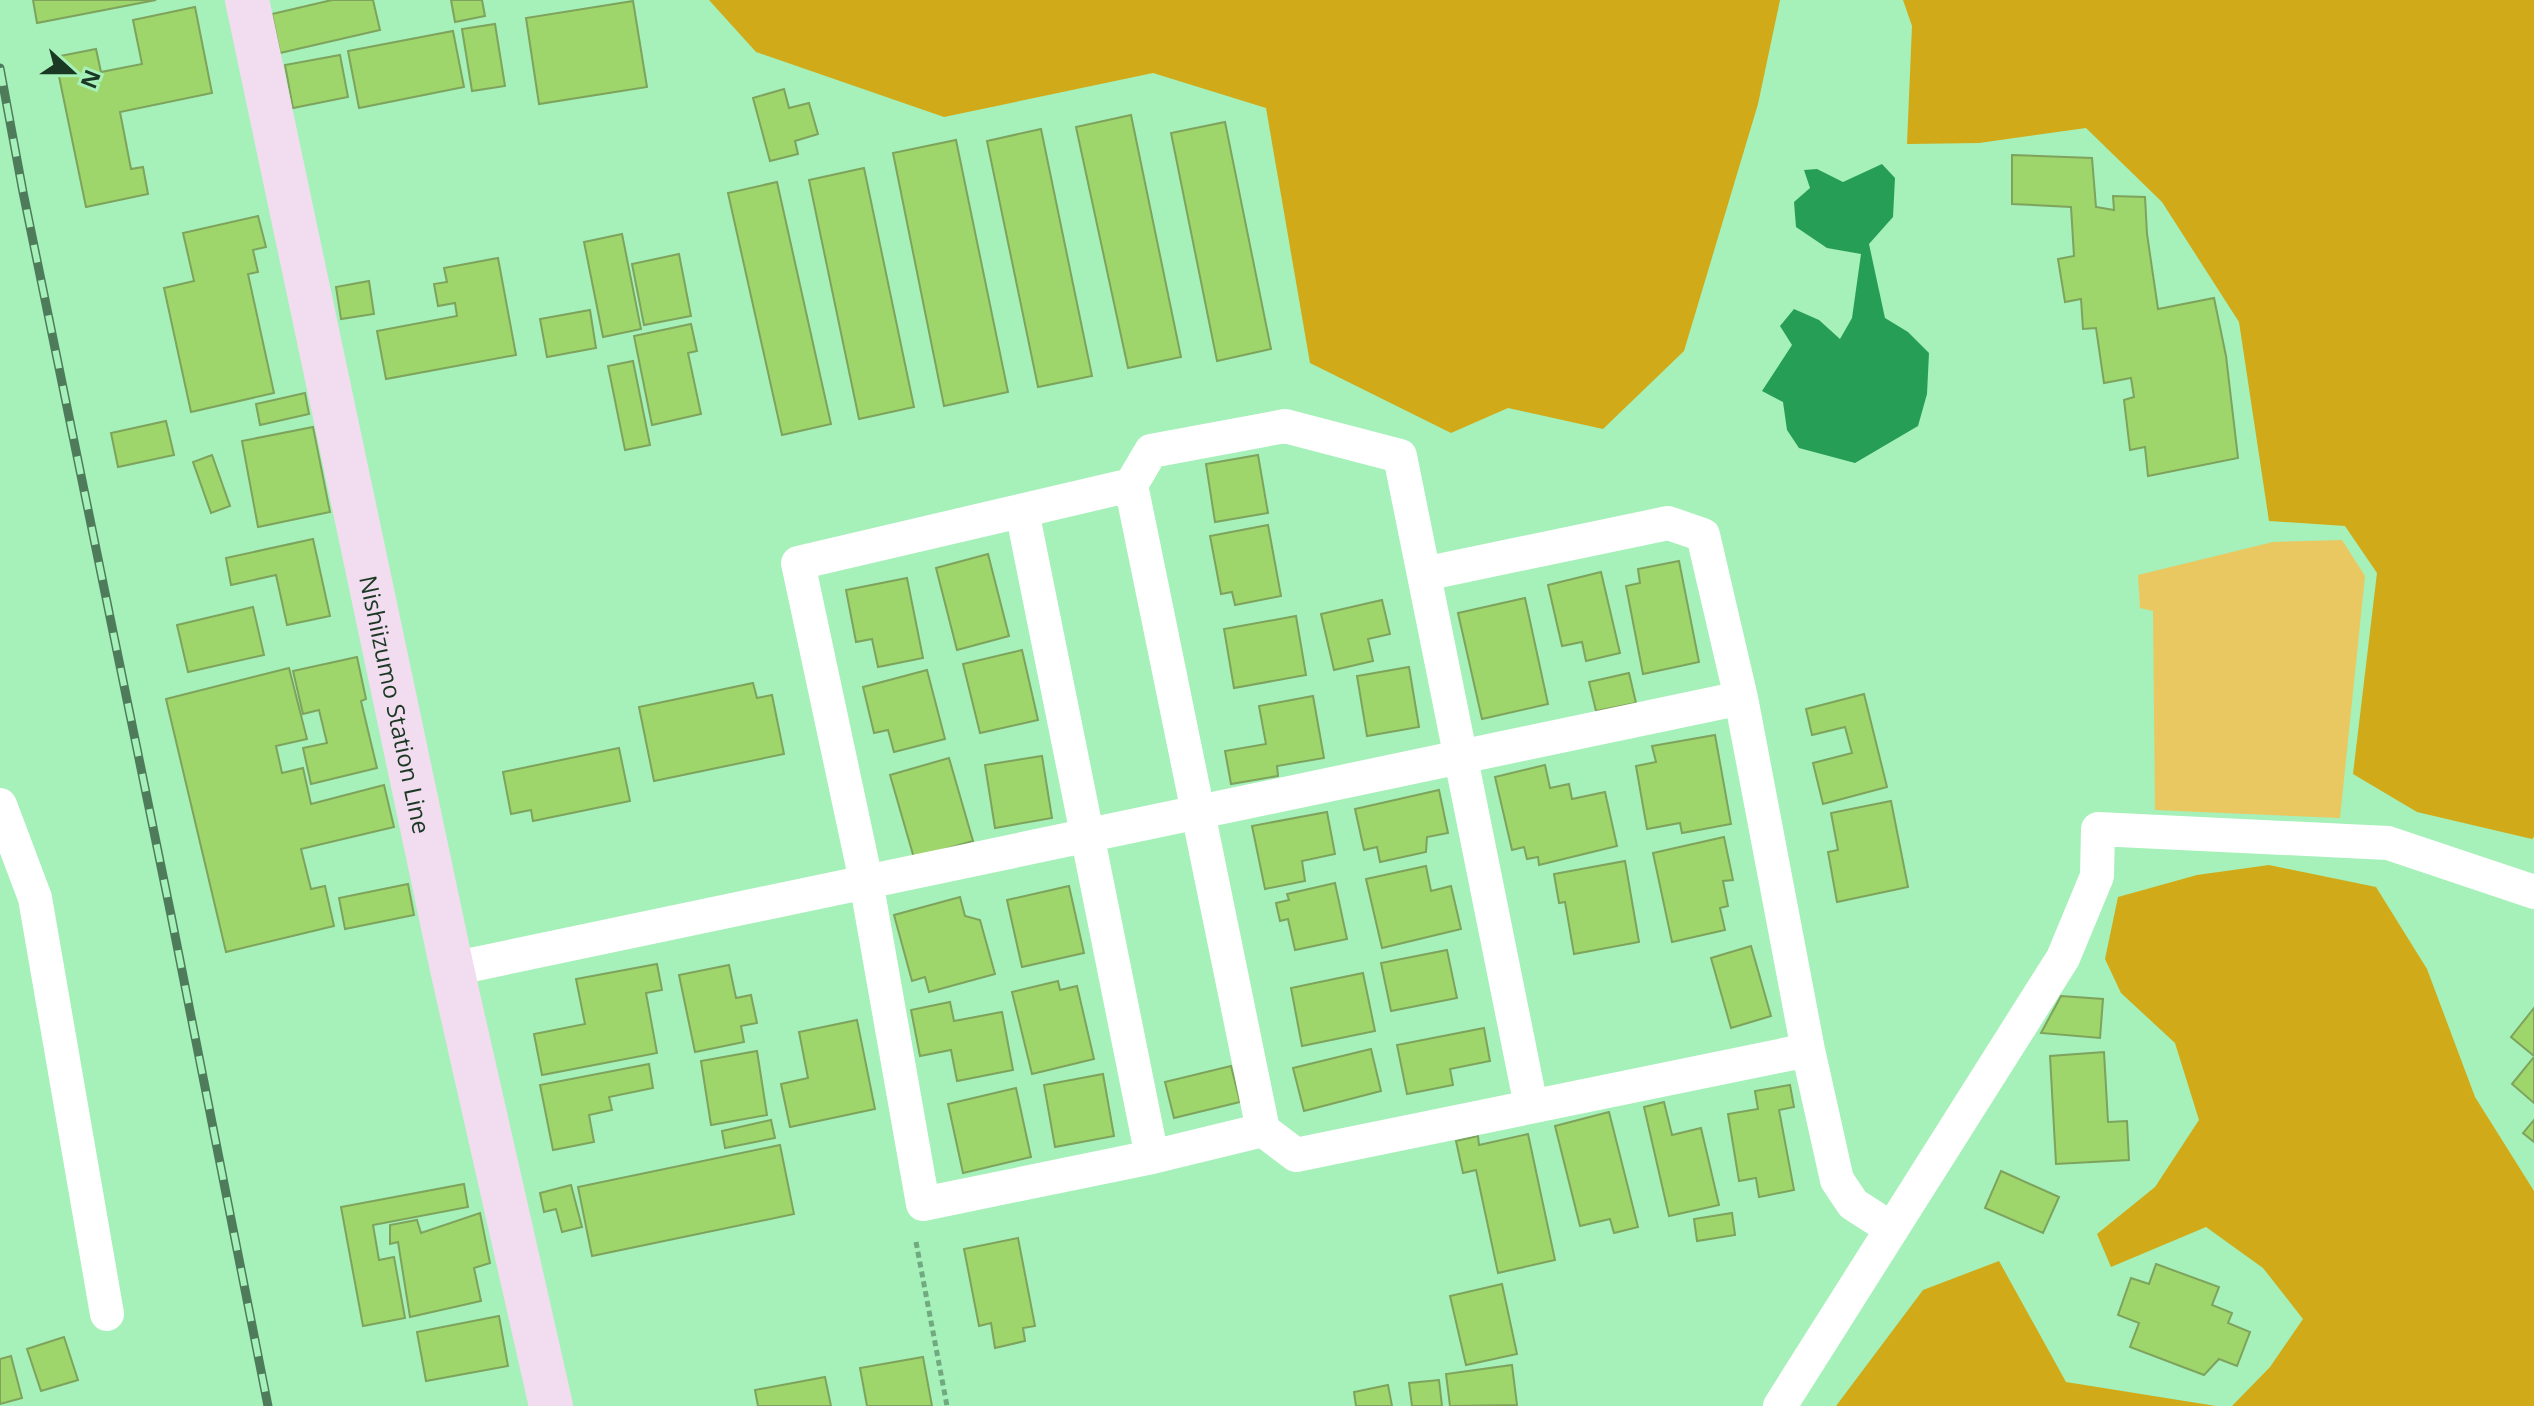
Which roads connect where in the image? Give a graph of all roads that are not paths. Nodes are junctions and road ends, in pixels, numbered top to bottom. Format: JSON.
{"nodes":[{"id":1,"x":247,"y":0,"type":"edge"},
{"id":2,"x":1131,"y":485,"type":"junction"},
{"id":3,"x":1022,"y":511,"type":"junction"},
{"id":4,"x":1424,"y":574,"type":"junction"},
{"id":5,"x":1741,"y":698,"type":"junction"},
{"id":6,"x":1461,"y":756,"type":"junction"},
{"id":7,"x":0,"y":805,"type":"edge"},
{"id":8,"x":1198,"y":813,"type":"junction"},
{"id":9,"x":1086,"y":835,"type":"junction"},
{"id":10,"x":866,"y":881,"type":"junction"},
{"id":11,"x":2534,"y":892,"type":"edge"},
{"id":12,"x":452,"y":969,"type":"junction"},
{"id":13,"x":1808,"y":1050,"type":"junction"},
{"id":14,"x":1531,"y":1106,"type":"junction"},
{"id":15,"x":1263,"y":1130,"type":"junction"},
{"id":16,"x":1152,"y":1157,"type":"junction"},
{"id":17,"x":1892,"y":1229,"type":"junction"},
{"id":18,"x":107,"y":1314,"type":"dead end"},
{"id":19,"x":551,"y":1406,"type":"edge"},
{"id":20,"x":1780,"y":1406,"type":"edge"}],
"edges":[{"from":1,"to":12,"type":"main road","name":"Nishiizumo Station Line"},
{"from":2,"to":3,"type":"street"},
{"from":2,"to":4,"type":"street"},
{"from":2,"to":8,"type":"street"},
{"from":3,"to":9,"type":"street"},
{"from":3,"to":10,"type":"street"},
{"from":4,"to":5,"type":"street"},
{"from":4,"to":6,"type":"street"},
{"from":5,"to":6,"type":"street"},
{"from":5,"to":13,"type":"street"},
{"from":6,"to":8,"type":"street"},
{"from":6,"to":14,"type":"street"},
{"from":7,"to":18,"type":"street"},
{"from":8,"to":9,"type":"street"},
{"from":8,"to":15,"type":"street"},
{"from":9,"to":10,"type":"street"},
{"from":9,"to":16,"type":"street"},
{"from":10,"to":12,"type":"street"},
{"from":10,"to":16,"type":"street"},
{"from":11,"to":17,"type":"street"},
{"from":12,"to":19,"type":"main road","name":"Nishiizumo Station Line"},
{"from":13,"to":14,"type":"street"},
{"from":13,"to":17,"type":"street"},
{"from":14,"to":15,"type":"street"},
{"from":15,"to":16,"type":"street"},
{"from":17,"to":20,"type":"street"}]}
